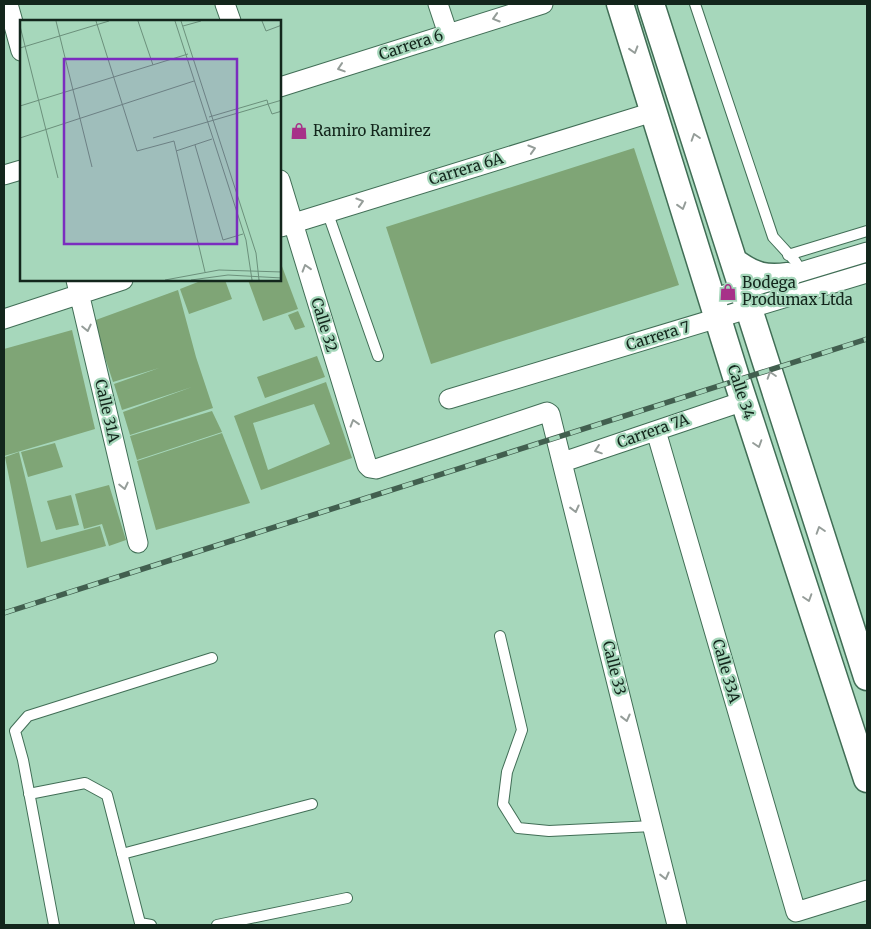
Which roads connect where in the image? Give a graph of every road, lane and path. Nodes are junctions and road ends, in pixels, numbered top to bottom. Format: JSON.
{"nodes":[{"id":1,"x":8,"y":4,"type":"edge"},
{"id":2,"x":225,"y":4,"type":"edge"},
{"id":3,"x":438,"y":4,"type":"edge"},
{"id":4,"x":542,"y":4,"type":"edge"},
{"id":5,"x":620,"y":4,"type":"edge"},
{"id":6,"x":652,"y":4,"type":"edge"},
{"id":7,"x":695,"y":4,"type":"edge"},
{"id":8,"x":231,"y":20,"type":"edge"},
{"id":9,"x":448,"y":34,"type":"junction"},
{"id":10,"x":20,"y":47,"type":"edge"},
{"id":11,"x":281,"y":87,"type":"edge"},
{"id":12,"x":653,"y":112,"type":"junction"},
{"id":13,"x":20,"y":170,"type":"edge"},
{"id":14,"x":4,"y":175,"type":"edge"},
{"id":15,"x":281,"y":188,"type":"edge"},
{"id":16,"x":327,"y":212,"type":"junction"},
{"id":17,"x":286,"y":225,"type":"edge"},
{"id":18,"x":867,"y":231,"type":"edge"},
{"id":19,"x":867,"y":252,"type":"edge"},
{"id":20,"x":736,"y":263,"type":"junction"},
{"id":21,"x":793,"y":267,"type":"junction"},
{"id":22,"x":867,"y":273,"type":"edge"},
{"id":23,"x":117,"y":281,"type":"edge"},
{"id":24,"x":78,"y":287,"type":"edge"},
{"id":25,"x":747,"y":299,"type":"junction"},
{"id":26,"x":715,"y":308,"type":"junction"},
{"id":27,"x":4,"y":318,"type":"edge"},
{"id":28,"x":378,"y":356,"type":"dead end"},
{"id":29,"x":449,"y":399,"type":"dead end"},
{"id":30,"x":744,"y":401,"type":"junction"},
{"id":31,"x":549,"y":412,"type":"joint"},
{"id":32,"x":656,"y":431,"type":"junction"},
{"id":33,"x":563,"y":462,"type":"junction"},
{"id":34,"x":138,"y":543,"type":"dead end"},
{"id":35,"x":500,"y":636,"type":"dead end"},
{"id":36,"x":212,"y":658,"type":"dead end"},
{"id":37,"x":867,"y":677,"type":"edge"},
{"id":38,"x":867,"y":683,"type":"edge"},
{"id":39,"x":839,"y":692,"type":"junction"},
{"id":40,"x":867,"y":779,"type":"edge"},
{"id":41,"x":29,"y":794,"type":"junction"},
{"id":42,"x":312,"y":804,"type":"dead end"},
{"id":43,"x":652,"y":826,"type":"junction"},
{"id":44,"x":122,"y":854,"type":"junction"},
{"id":45,"x":867,"y":890,"type":"edge"},
{"id":46,"x":347,"y":898,"type":"dead end"},
{"id":47,"x":54,"y":925,"type":"edge"},
{"id":48,"x":151,"y":925,"type":"edge"},
{"id":49,"x":216,"y":925,"type":"edge"},
{"id":50,"x":677,"y":925,"type":"edge"}],
"edges":[{"from":1,"to":10,"type":"street"},
{"from":2,"to":8,"type":"street"},
{"from":3,"to":9,"type":"street"},
{"from":4,"to":9,"type":"street","name":"Carrera 6","one_way":true},
{"from":5,"to":12,"type":"main road","name":"Calle 34","one_way":true},
{"from":20,"to":6,"type":"main road","one_way":true},
{"from":7,"to":21,"type":"lane"},
{"from":9,"to":11,"type":"street","name":"Carrera 6","one_way":true},
{"from":16,"to":12,"type":"street","name":"Carrera 6A","one_way":true},
{"from":12,"to":26,"type":"main road","name":"Calle 34","one_way":true},
{"from":13,"to":14,"type":"street"},
{"from":15,"to":17,"type":"street","name":"Calle 32"},
{"from":16,"to":17,"type":"street","name":"Carrera 6A"},
{"from":16,"to":28,"type":"lane"},
{"from":31,"to":17,"type":"street","name":"Calle 32","one_way":true},
{"from":18,"to":21,"type":"lane"},
{"from":19,"to":21,"type":"street","name":"Carrera 7"},
{"from":20,"to":21,"type":"main road"},
{"from":20,"to":25,"type":"main road"},
{"from":21,"to":25,"type":"street","name":"Carrera 7"},
{"from":22,"to":25,"type":"street","name":"Carrera 7"},
{"from":23,"to":24,"type":"street"},
{"from":24,"to":27,"type":"street"},
{"from":24,"to":34,"type":"street","name":"Calle 31A","one_way":true},
{"from":25,"to":26,"type":"street","name":"Carrera 7"},
{"from":37,"to":25,"type":"main road","one_way":true},
{"from":26,"to":29,"type":"street","name":"Carrera 7"},
{"from":26,"to":30,"type":"main road","name":"Calle 34"},
{"from":30,"to":32,"type":"street","name":"Carrera 7A"},
{"from":30,"to":39,"type":"main road","name":"Calle 34","one_way":true},
{"from":31,"to":33,"type":"street","name":"Calle 33"},
{"from":32,"to":33,"type":"street","name":"Carrera 7A","one_way":true},
{"from":32,"to":45,"type":"street","name":"Calle 33A"},
{"from":33,"to":43,"type":"street","name":"Calle 33","one_way":true},
{"from":35,"to":43,"type":"lane"},
{"from":36,"to":41,"type":"lane"},
{"from":38,"to":39,"type":"main road"},
{"from":39,"to":40,"type":"main road","name":"Calle 34"},
{"from":41,"to":44,"type":"lane"},
{"from":41,"to":47,"type":"lane"},
{"from":42,"to":44,"type":"lane"},
{"from":43,"to":50,"type":"street","name":"Calle 33","one_way":true},
{"from":44,"to":48,"type":"lane"},
{"from":46,"to":49,"type":"lane"}]}
